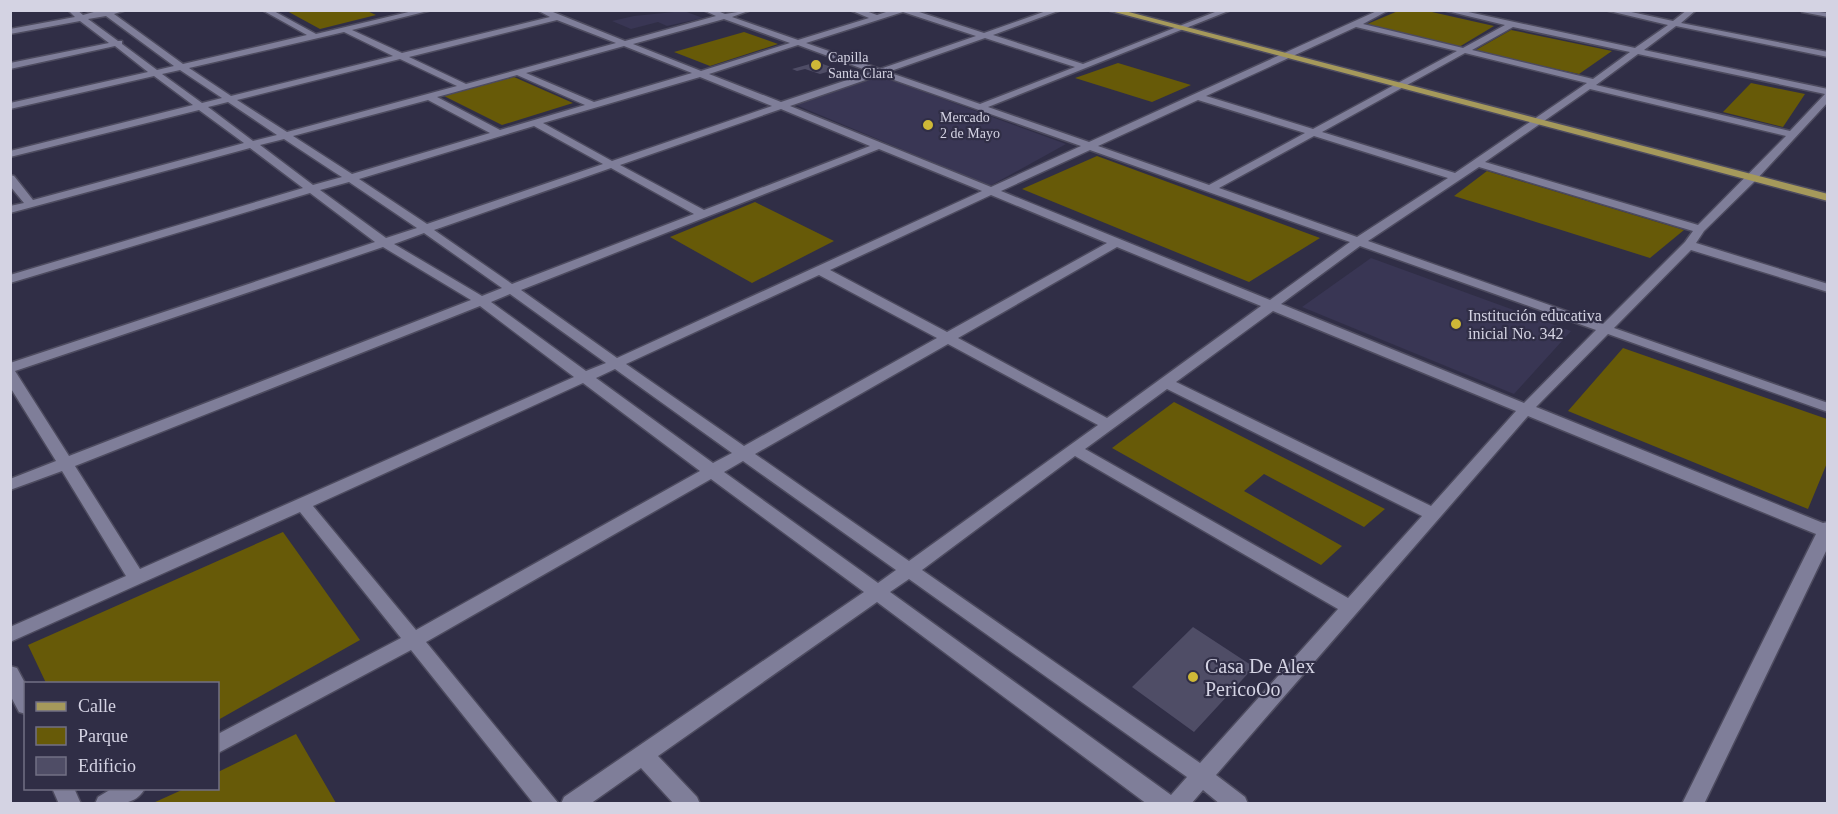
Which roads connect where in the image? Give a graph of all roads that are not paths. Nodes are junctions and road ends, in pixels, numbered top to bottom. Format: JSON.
{"nodes":[{"id":1,"x":265,"y":10,"type":"edge"},
{"id":2,"x":382,"y":10,"type":"edge"},
{"id":3,"x":429,"y":10,"type":"edge"},
{"id":4,"x":540,"y":10,"type":"edge"},
{"id":5,"x":706,"y":10,"type":"edge"},
{"id":6,"x":748,"y":10,"type":"edge"},
{"id":7,"x":853,"y":10,"type":"edge"},
{"id":8,"x":903,"y":10,"type":"edge"},
{"id":9,"x":1058,"y":10,"type":"edge"},
{"id":10,"x":1110,"y":10,"type":"edge"},
{"id":11,"x":1228,"y":10,"type":"edge"},
{"id":12,"x":1446,"y":10,"type":"edge"},
{"id":13,"x":1608,"y":10,"type":"edge"},
{"id":14,"x":1648,"y":10,"type":"edge"},
{"id":15,"x":1805,"y":10,"type":"edge"},
{"id":16,"x":1377,"y":11,"type":"edge"},
{"id":17,"x":112,"y":12,"type":"edge"},
{"id":18,"x":76,"y":14,"type":"edge"},
{"id":19,"x":1827,"y":15,"type":"edge"},
{"id":20,"x":396,"y":17,"type":"junction"},
{"id":21,"x":558,"y":17,"type":"junction"},
{"id":22,"x":724,"y":17,"type":"junction"},
{"id":23,"x":1684,"y":17,"type":"edge"},
{"id":24,"x":879,"y":18,"type":"junction"},
{"id":25,"x":1354,"y":24,"type":"junction"},
{"id":26,"x":1511,"y":25,"type":"junction"},
{"id":27,"x":1181,"y":29,"type":"junction"},
{"id":28,"x":346,"y":30,"type":"junction"},
{"id":29,"x":10,"y":32,"type":"edge"},
{"id":30,"x":986,"y":35,"type":"junction"},
{"id":31,"x":316,"y":37,"type":"junction"},
{"id":32,"x":141,"y":39,"type":"junction"},
{"id":33,"x":800,"y":43,"type":"junction"},
{"id":34,"x":115,"y":44,"type":"junction"},
{"id":35,"x":624,"y":44,"type":"junction"},
{"id":36,"x":1827,"y":46,"type":"edge"},
{"id":37,"x":1465,"y":51,"type":"junction"},
{"id":38,"x":1637,"y":52,"type":"junction"},
{"id":39,"x":1827,"y":55,"type":"edge"},
{"id":40,"x":1283,"y":56,"type":"junction"},
{"id":41,"x":401,"y":57,"type":"junction"},
{"id":42,"x":10,"y":66,"type":"edge"},
{"id":43,"x":1081,"y":66,"type":"junction"},
{"id":44,"x":184,"y":67,"type":"junction"},
{"id":45,"x":517,"y":72,"type":"junction"},
{"id":46,"x":881,"y":72,"type":"junction"},
{"id":47,"x":155,"y":74,"type":"junction"},
{"id":48,"x":699,"y":74,"type":"junction"},
{"id":49,"x":1592,"y":84,"type":"junction"},
{"id":50,"x":464,"y":86,"type":"junction"},
{"id":51,"x":1400,"y":86,"type":"junction"},
{"id":52,"x":1827,"y":94,"type":"edge"},
{"id":53,"x":428,"y":96,"type":"junction"},
{"id":54,"x":1196,"y":96,"type":"junction"},
{"id":55,"x":231,"y":98,"type":"junction"},
{"id":56,"x":591,"y":104,"type":"junction"},
{"id":57,"x":10,"y":106,"type":"edge"},
{"id":58,"x":782,"y":106,"type":"junction"},
{"id":59,"x":204,"y":107,"type":"junction"},
{"id":60,"x":980,"y":107,"type":"junction"},
{"id":61,"x":1820,"y":113,"type":"edge"},
{"id":62,"x":533,"y":122,"type":"junction"},
{"id":63,"x":1539,"y":122,"type":"junction"},
{"id":64,"x":498,"y":133,"type":"junction"},
{"id":65,"x":1314,"y":133,"type":"junction"},
{"id":66,"x":1792,"y":134,"type":"junction"},
{"id":67,"x":283,"y":136,"type":"junction"},
{"id":68,"x":251,"y":146,"type":"junction"},
{"id":69,"x":878,"y":146,"type":"junction"},
{"id":70,"x":1089,"y":146,"type":"junction"},
{"id":71,"x":10,"y":154,"type":"edge"},
{"id":72,"x":1477,"y":163,"type":"junction"},
{"id":73,"x":612,"y":165,"type":"junction"},
{"id":74,"x":352,"y":177,"type":"junction"},
{"id":75,"x":1456,"y":177,"type":"junction"},
{"id":76,"x":10,"y":178,"type":"edge"},
{"id":77,"x":1752,"y":178,"type":"junction"},
{"id":78,"x":1210,"y":189,"type":"junction"},
{"id":79,"x":313,"y":190,"type":"junction"},
{"id":80,"x":991,"y":192,"type":"junction"},
{"id":81,"x":1827,"y":198,"type":"edge"},
{"id":82,"x":31,"y":205,"type":"junction"},
{"id":83,"x":10,"y":210,"type":"edge"},
{"id":84,"x":703,"y":214,"type":"junction"},
{"id":85,"x":425,"y":229,"type":"junction"},
{"id":86,"x":1700,"y":229,"type":"junction"},
{"id":87,"x":1117,"y":242,"type":"junction"},
{"id":88,"x":1358,"y":242,"type":"junction"},
{"id":89,"x":384,"y":243,"type":"junction"},
{"id":90,"x":1689,"y":244,"type":"junction"},
{"id":91,"x":820,"y":270,"type":"junction"},
{"id":92,"x":10,"y":279,"type":"edge"},
{"id":93,"x":1827,"y":288,"type":"edge"},
{"id":94,"x":511,"y":290,"type":"junction"},
{"id":95,"x":481,"y":301,"type":"junction"},
{"id":96,"x":1270,"y":305,"type":"junction"},
{"id":97,"x":1607,"y":330,"type":"junction"},
{"id":98,"x":948,"y":339,"type":"junction"},
{"id":99,"x":617,"y":363,"type":"junction"},
{"id":100,"x":10,"y":368,"type":"edge"},
{"id":101,"x":10,"y":374,"type":"edge"},
{"id":102,"x":585,"y":378,"type":"junction"},
{"id":103,"x":1164,"y":382,"type":"junction"},
{"id":104,"x":1827,"y":408,"type":"edge"},
{"id":105,"x":1526,"y":409,"type":"junction"},
{"id":106,"x":1108,"y":424,"type":"junction"},
{"id":107,"x":1074,"y":448,"type":"junction"},
{"id":108,"x":745,"y":454,"type":"junction"},
{"id":109,"x":65,"y":463,"type":"junction"},
{"id":110,"x":713,"y":472,"type":"junction"},
{"id":111,"x":10,"y":485,"type":"edge"},
{"id":112,"x":303,"y":505,"type":"junction"},
{"id":113,"x":1433,"y":514,"type":"junction"},
{"id":114,"x":1827,"y":531,"type":"edge"},
{"id":115,"x":909,"y":570,"type":"junction"},
{"id":116,"x":137,"y":579,"type":"junction"},
{"id":117,"x":877,"y":592,"type":"junction"},
{"id":118,"x":1351,"y":608,"type":"junction"},
{"id":119,"x":10,"y":635,"type":"edge"},
{"id":120,"x":414,"y":640,"type":"junction"},
{"id":121,"x":10,"y":674,"type":"edge"},
{"id":122,"x":24,"y":702,"type":"edge"},
{"id":123,"x":219,"y":743,"type":"edge"},
{"id":124,"x":643,"y":755,"type":"junction"},
{"id":125,"x":1202,"y":776,"type":"junction"},
{"id":126,"x":63,"y":790,"type":"edge"},
{"id":127,"x":132,"y":790,"type":"edge"},
{"id":128,"x":70,"y":804,"type":"edge"},
{"id":129,"x":106,"y":804,"type":"edge"},
{"id":130,"x":548,"y":804,"type":"edge"},
{"id":131,"x":572,"y":804,"type":"edge"},
{"id":132,"x":689,"y":804,"type":"edge"},
{"id":133,"x":1165,"y":804,"type":"edge"},
{"id":134,"x":1178,"y":804,"type":"edge"},
{"id":135,"x":1237,"y":804,"type":"edge"},
{"id":136,"x":1693,"y":804,"type":"edge"}],
"edges":[{"from":1,"to":31,"type":"street"},
{"from":2,"to":20,"type":"street"},
{"from":3,"to":20,"type":"street"},
{"from":4,"to":21,"type":"street"},
{"from":5,"to":22,"type":"street"},
{"from":6,"to":22,"type":"street"},
{"from":7,"to":24,"type":"street"},
{"from":8,"to":24,"type":"street"},
{"from":8,"to":30,"type":"street"},
{"from":9,"to":30,"type":"street"},
{"from":10,"to":27,"type":"main road"},
{"from":11,"to":27,"type":"street"},
{"from":12,"to":26,"type":"street"},
{"from":13,"to":23,"type":"street"},
{"from":14,"to":23,"type":"street"},
{"from":15,"to":19,"type":"street"},
{"from":16,"to":25,"type":"street"},
{"from":17,"to":18,"type":"street"},
{"from":17,"to":32,"type":"street"},
{"from":18,"to":29,"type":"street"},
{"from":18,"to":34,"type":"street"},
{"from":20,"to":28,"type":"street"},
{"from":21,"to":35,"type":"street"},
{"from":21,"to":41,"type":"street"},
{"from":22,"to":33,"type":"street"},
{"from":22,"to":35,"type":"street"},
{"from":23,"to":36,"type":"street"},
{"from":23,"to":38,"type":"street"},
{"from":23,"to":39,"type":"street"},
{"from":24,"to":33,"type":"street"},
{"from":25,"to":37,"type":"street"},
{"from":25,"to":40,"type":"street"},
{"from":26,"to":37,"type":"street"},
{"from":26,"to":38,"type":"street"},
{"from":27,"to":40,"type":"main road"},
{"from":27,"to":43,"type":"street"},
{"from":28,"to":31,"type":"street"},
{"from":28,"to":41,"type":"street"},
{"from":30,"to":43,"type":"street"},
{"from":30,"to":46,"type":"street"},
{"from":31,"to":44,"type":"street"},
{"from":32,"to":34,"type":"street"},
{"from":32,"to":44,"type":"street"},
{"from":33,"to":46,"type":"street"},
{"from":33,"to":48,"type":"street"},
{"from":34,"to":42,"type":"street"},
{"from":34,"to":47,"type":"street"},
{"from":35,"to":45,"type":"street"},
{"from":35,"to":48,"type":"street"},
{"from":37,"to":49,"type":"street"},
{"from":37,"to":51,"type":"street"},
{"from":38,"to":49,"type":"street"},
{"from":38,"to":52,"type":"street"},
{"from":40,"to":51,"type":"main road"},
{"from":40,"to":54,"type":"street"},
{"from":41,"to":50,"type":"street"},
{"from":41,"to":55,"type":"street"},
{"from":43,"to":60,"type":"street"},
{"from":44,"to":47,"type":"street"},
{"from":44,"to":55,"type":"street"},
{"from":45,"to":50,"type":"street"},
{"from":45,"to":56,"type":"street"},
{"from":46,"to":58,"type":"street"},
{"from":46,"to":60,"type":"street"},
{"from":47,"to":57,"type":"street"},
{"from":47,"to":59,"type":"street"},
{"from":48,"to":56,"type":"street"},
{"from":48,"to":58,"type":"street"},
{"from":49,"to":63,"type":"street"},
{"from":49,"to":66,"type":"street"},
{"from":50,"to":53,"type":"street"},
{"from":51,"to":63,"type":"main road"},
{"from":51,"to":65,"type":"street"},
{"from":52,"to":61,"type":"street"},
{"from":53,"to":64,"type":"street"},
{"from":53,"to":67,"type":"street"},
{"from":54,"to":65,"type":"street"},
{"from":54,"to":70,"type":"street"},
{"from":55,"to":59,"type":"street"},
{"from":55,"to":67,"type":"street"},
{"from":56,"to":62,"type":"street"},
{"from":58,"to":69,"type":"street"},
{"from":58,"to":73,"type":"street"},
{"from":59,"to":68,"type":"street"},
{"from":59,"to":71,"type":"street"},
{"from":60,"to":70,"type":"street"},
{"from":61,"to":66,"type":"street"},
{"from":62,"to":64,"type":"street"},
{"from":62,"to":73,"type":"street"},
{"from":63,"to":72,"type":"street"},
{"from":63,"to":77,"type":"main road"},
{"from":64,"to":74,"type":"street"},
{"from":65,"to":75,"type":"street"},
{"from":65,"to":78,"type":"street"},
{"from":66,"to":77,"type":"street"},
{"from":67,"to":68,"type":"street"},
{"from":67,"to":74,"type":"street"},
{"from":68,"to":79,"type":"street"},
{"from":68,"to":82,"type":"street"},
{"from":69,"to":80,"type":"street"},
{"from":69,"to":84,"type":"street"},
{"from":70,"to":78,"type":"street"},
{"from":70,"to":80,"type":"street"},
{"from":72,"to":75,"type":"street"},
{"from":72,"to":86,"type":"street"},
{"from":73,"to":84,"type":"street"},
{"from":73,"to":85,"type":"street"},
{"from":74,"to":79,"type":"street"},
{"from":74,"to":85,"type":"street"},
{"from":75,"to":88,"type":"street"},
{"from":76,"to":82,"type":"street"},
{"from":77,"to":81,"type":"main road"},
{"from":77,"to":86,"type":"street"},
{"from":78,"to":88,"type":"street"},
{"from":79,"to":89,"type":"street"},
{"from":79,"to":92,"type":"street"},
{"from":80,"to":87,"type":"street"},
{"from":80,"to":91,"type":"street"},
{"from":82,"to":83,"type":"street"},
{"from":84,"to":94,"type":"street"},
{"from":85,"to":89,"type":"street"},
{"from":85,"to":94,"type":"street"},
{"from":86,"to":90,"type":"street"},
{"from":87,"to":96,"type":"street"},
{"from":87,"to":98,"type":"street"},
{"from":88,"to":96,"type":"street"},
{"from":88,"to":97,"type":"street"},
{"from":89,"to":95,"type":"street"},
{"from":89,"to":100,"type":"street"},
{"from":90,"to":93,"type":"street"},
{"from":90,"to":97,"type":"street"},
{"from":91,"to":98,"type":"street"},
{"from":91,"to":99,"type":"street"},
{"from":94,"to":95,"type":"street"},
{"from":94,"to":99,"type":"street"},
{"from":95,"to":102,"type":"street"},
{"from":95,"to":109,"type":"street"},
{"from":96,"to":103,"type":"street"},
{"from":96,"to":105,"type":"street"},
{"from":97,"to":104,"type":"street"},
{"from":97,"to":105,"type":"street"},
{"from":98,"to":106,"type":"street"},
{"from":98,"to":108,"type":"street"},
{"from":99,"to":102,"type":"street"},
{"from":99,"to":108,"type":"street"},
{"from":101,"to":109,"type":"street"},
{"from":102,"to":110,"type":"street"},
{"from":102,"to":112,"type":"street"},
{"from":103,"to":106,"type":"street"},
{"from":103,"to":113,"type":"street"},
{"from":105,"to":113,"type":"street"},
{"from":105,"to":114,"type":"street"},
{"from":106,"to":107,"type":"street"},
{"from":107,"to":115,"type":"street"},
{"from":107,"to":118,"type":"street"},
{"from":108,"to":110,"type":"street"},
{"from":108,"to":115,"type":"street"},
{"from":109,"to":111,"type":"street"},
{"from":109,"to":116,"type":"street"},
{"from":110,"to":117,"type":"street"},
{"from":110,"to":120,"type":"street"},
{"from":112,"to":116,"type":"street"},
{"from":112,"to":120,"type":"street"},
{"from":113,"to":118,"type":"street"},
{"from":114,"to":136,"type":"street"},
{"from":115,"to":117,"type":"street"},
{"from":115,"to":125,"type":"street"},
{"from":116,"to":119,"type":"street"},
{"from":117,"to":124,"type":"street"},
{"from":117,"to":133,"type":"street"},
{"from":118,"to":125,"type":"street"},
{"from":120,"to":123,"type":"street"},
{"from":120,"to":130,"type":"street"},
{"from":121,"to":122,"type":"street"},
{"from":124,"to":131,"type":"street"},
{"from":124,"to":132,"type":"street"},
{"from":125,"to":134,"type":"street"},
{"from":125,"to":135,"type":"street"},
{"from":126,"to":128,"type":"street"},
{"from":127,"to":129,"type":"street"}]}
